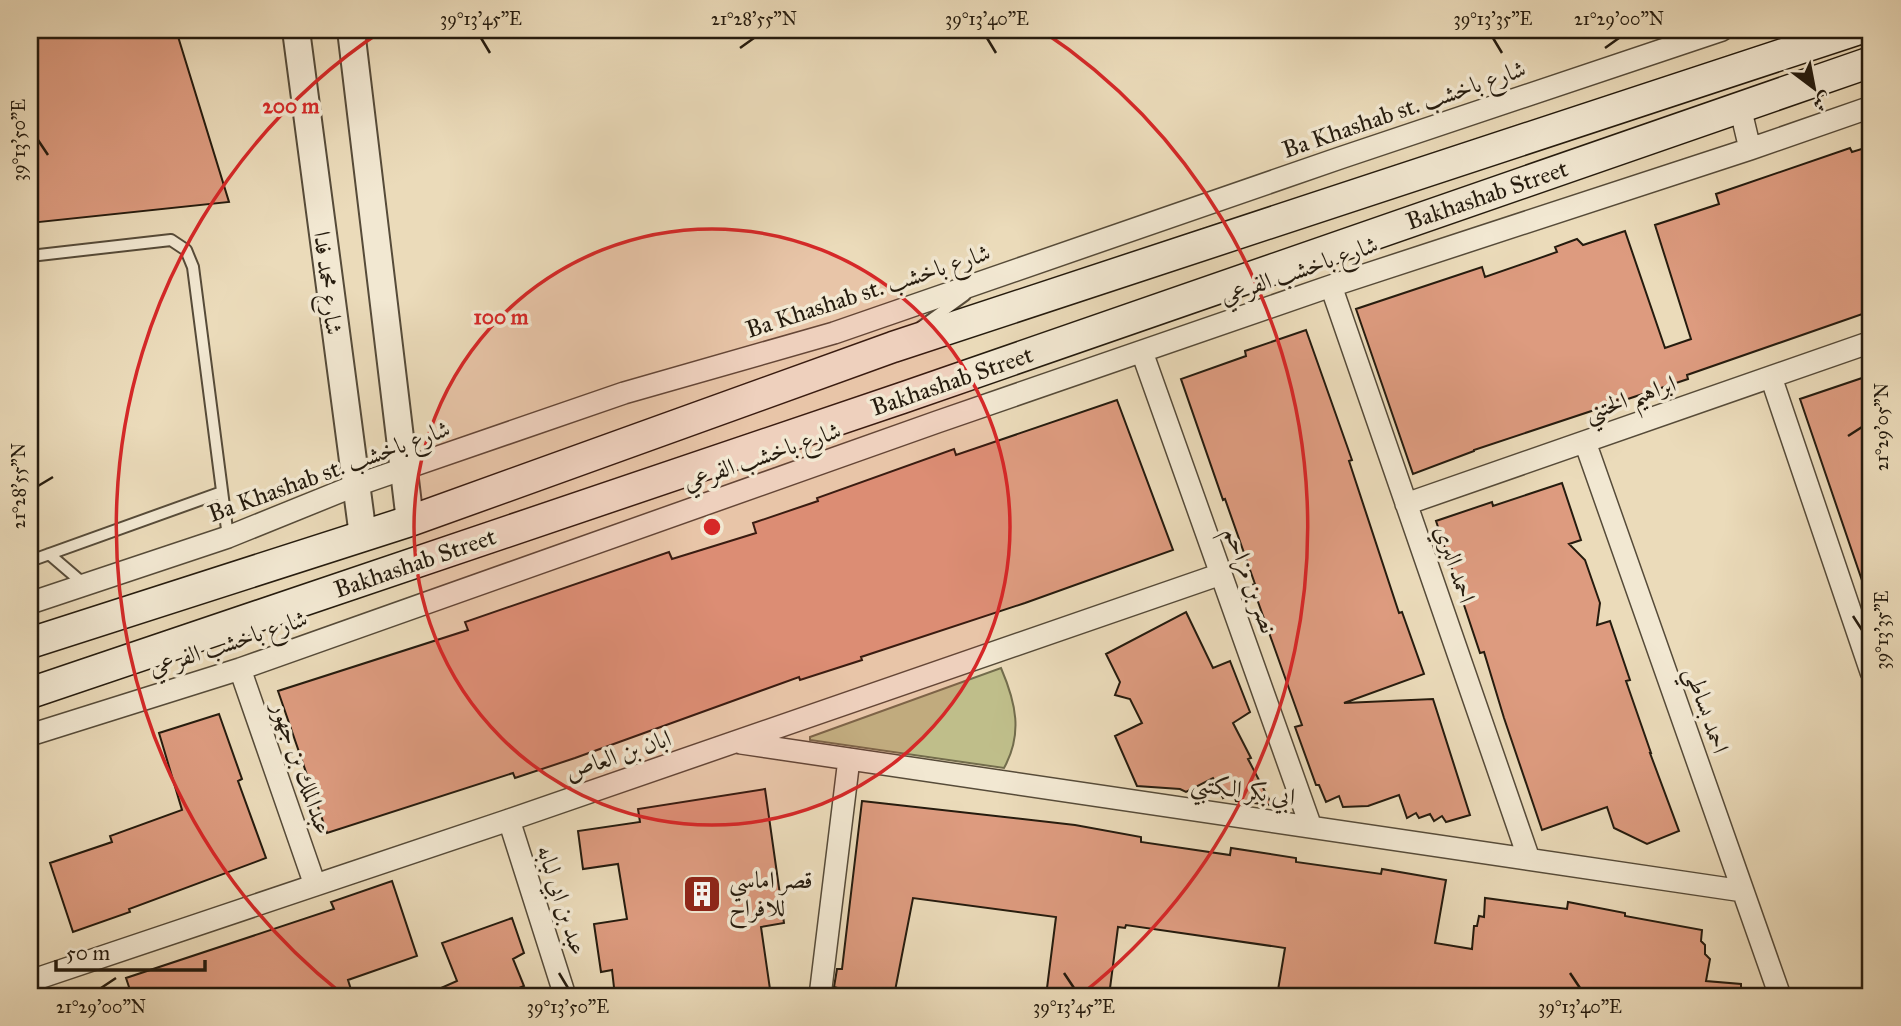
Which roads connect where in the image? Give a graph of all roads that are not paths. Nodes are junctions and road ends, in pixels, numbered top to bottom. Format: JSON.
{"nodes":[{"id":1,"x":296,"y":30,"type":"edge"},
{"id":2,"x":351,"y":30,"type":"edge"},
{"id":3,"x":1723,"y":30,"type":"edge"},
{"id":4,"x":1856,"y":30,"type":"edge"},
{"id":5,"x":1871,"y":62,"type":"edge"},
{"id":6,"x":1740,"y":107,"type":"junction"},
{"id":7,"x":1871,"y":107,"type":"edge"},
{"id":8,"x":1750,"y":149,"type":"junction"},
{"id":9,"x":30,"y":256,"type":"edge"},
{"id":10,"x":984,"y":281,"type":"junction"},
{"id":11,"x":1331,"y":286,"type":"junction"},
{"id":12,"x":1871,"y":342,"type":"edge"},
{"id":13,"x":893,"y":347,"type":"junction"},
{"id":14,"x":1142,"y":352,"type":"junction"},
{"id":15,"x":1771,"y":377,"type":"junction"},
{"id":16,"x":785,"y":438,"type":"junction"},
{"id":17,"x":1585,"y":442,"type":"junction"},
{"id":18,"x":402,"y":471,"type":"junction"},
{"id":19,"x":797,"y":472,"type":"junction"},
{"id":20,"x":354,"y":486,"type":"junction"},
{"id":21,"x":222,"y":492,"type":"junction"},
{"id":22,"x":1406,"y":504,"type":"junction"},
{"id":23,"x":410,"y":521,"type":"junction"},
{"id":24,"x":228,"y":537,"type":"junction"},
{"id":25,"x":363,"y":537,"type":"junction"},
{"id":26,"x":49,"y":554,"type":"junction"},
{"id":27,"x":30,"y":561,"type":"edge"},
{"id":28,"x":1221,"y":574,"type":"junction"},
{"id":29,"x":84,"y":585,"type":"junction"},
{"id":30,"x":30,"y":603,"type":"edge"},
{"id":31,"x":30,"y":643,"type":"edge"},
{"id":32,"x":240,"y":668,"type":"junction"},
{"id":33,"x":1871,"y":672,"type":"edge"},
{"id":34,"x":30,"y":693,"type":"edge"},
{"id":35,"x":30,"y":735,"type":"edge"},
{"id":36,"x":735,"y":742,"type":"junction"},
{"id":37,"x":849,"y":759,"type":"junction"},
{"id":38,"x":509,"y":820,"type":"junction"},
{"id":39,"x":1311,"y":827,"type":"junction"},
{"id":40,"x":1529,"y":859,"type":"junction"},
{"id":41,"x":315,"y":885,"type":"junction"},
{"id":42,"x":1743,"y":891,"type":"junction"},
{"id":43,"x":30,"y":981,"type":"edge"},
{"id":44,"x":565,"y":996,"type":"edge"},
{"id":45,"x":820,"y":996,"type":"edge"},
{"id":46,"x":1780,"y":996,"type":"edge"}],
"edges":[{"from":1,"to":20,"type":"street","name":"شارع محمد فدا"},
{"from":2,"to":18,"type":"street"},
{"from":3,"to":10,"type":"street","name":"Ba Khashab st. شارع باخشب"},
{"from":4,"to":13,"type":"main road","name":"Bakhashab Street"},
{"from":5,"to":6,"type":"main road","name":"Bakhashab Street"},
{"from":6,"to":8,"type":"street"},
{"from":6,"to":16,"type":"main road","name":"Bakhashab Street"},
{"from":7,"to":8,"type":"street","name":"شارع باخشب الفرعي"},
{"from":8,"to":11,"type":"street","name":"شارع باخشب الفرعي"},
{"from":9,"to":21,"type":"lane"},
{"from":10,"to":13,"type":"lane"},
{"from":10,"to":18,"type":"street","name":"Ba Khashab st. شارع باخشب"},
{"from":11,"to":14,"type":"street","name":"شارع باخشب الفرعي"},
{"from":11,"to":22,"type":"street","name":"احمد البري"},
{"from":12,"to":15,"type":"street","name":"ابراهيم الختني"},
{"from":13,"to":23,"type":"main road","name":"Bakhashab Street"},
{"from":14,"to":19,"type":"street","name":"شارع باخشب الفرعي"},
{"from":14,"to":28,"type":"street","name":"نصر بن مزاحم"},
{"from":15,"to":17,"type":"street","name":"ابراهيم الختني"},
{"from":15,"to":33,"type":"street"},
{"from":16,"to":19,"type":"street"},
{"from":16,"to":34,"type":"main road","name":"Bakhashab Street"},
{"from":17,"to":22,"type":"street","name":"ابراهيم الختني"},
{"from":17,"to":42,"type":"street","name":"احمد بساطي"},
{"from":18,"to":20,"type":"street","name":"Ba Khashab st. شارع باخشب"},
{"from":18,"to":23,"type":"street"},
{"from":19,"to":32,"type":"street","name":"شارع باخشب الفرعي"},
{"from":20,"to":24,"type":"street","name":"Ba Khashab st. شارع باخشب"},
{"from":20,"to":25,"type":"street","name":"شارع محمد فدا"},
{"from":21,"to":24,"type":"lane"},
{"from":21,"to":26,"type":"lane"},
{"from":22,"to":40,"type":"street","name":"احمد البري"},
{"from":23,"to":25,"type":"main road","name":"Bakhashab Street"},
{"from":24,"to":29,"type":"street","name":"Ba Khashab st. شارع باخشب"},
{"from":25,"to":31,"type":"main road","name":"Bakhashab Street"},
{"from":26,"to":27,"type":"lane"},
{"from":26,"to":29,"type":"lane"},
{"from":28,"to":36,"type":"street","name":"ابان بن العاص"},
{"from":28,"to":39,"type":"street","name":"نصر بن مزاحم"},
{"from":29,"to":30,"type":"street","name":"Ba Khashab st. شارع باخشب"},
{"from":32,"to":35,"type":"street","name":"شارع باخشب الفرعي"},
{"from":32,"to":41,"type":"street","name":"عبدالملك بن جهور"},
{"from":36,"to":37,"type":"street","name":"ابي بكر الكتبي"},
{"from":36,"to":38,"type":"street","name":"ابان بن العاص"},
{"from":37,"to":39,"type":"street","name":"ابي بكر الكتبي"},
{"from":37,"to":45,"type":"street"},
{"from":38,"to":41,"type":"street","name":"ابان بن العاص"},
{"from":38,"to":44,"type":"street","name":"عبد بن ابي لبابه"},
{"from":39,"to":40,"type":"street","name":"ابي بكر الكتبي"},
{"from":40,"to":42,"type":"street","name":"ابي بكر الكتبي"},
{"from":41,"to":43,"type":"street","name":"ابان بن العاص"},
{"from":42,"to":46,"type":"street","name":"احمد بساطي"}]}
